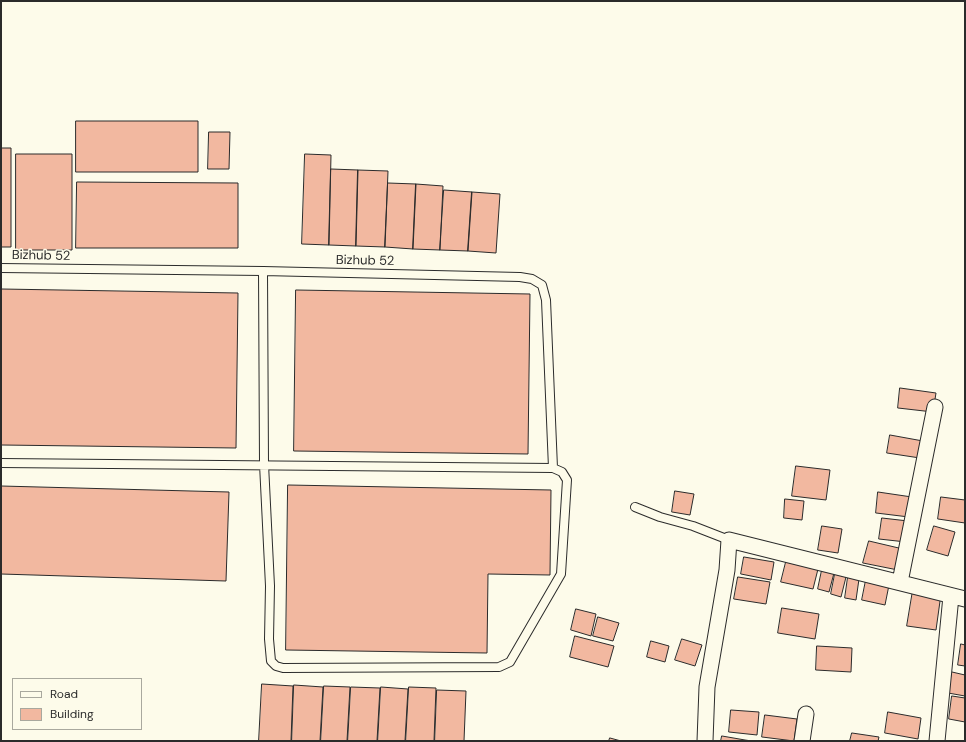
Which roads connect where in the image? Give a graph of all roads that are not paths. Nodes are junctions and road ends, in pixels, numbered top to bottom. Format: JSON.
{"nodes":[{"id":1,"x":1,"y":268,"type":"edge"},
{"id":2,"x":263,"y":271,"type":"junction"},
{"id":3,"x":936,"y":407,"type":"dead end"},
{"id":4,"x":1,"y":463,"type":"edge"},
{"id":5,"x":264,"y":464,"type":"junction"},
{"id":6,"x":553,"y":468,"type":"junction"},
{"id":7,"x":635,"y":508,"type":"dead end"},
{"id":8,"x":729,"y":540,"type":"junction"},
{"id":9,"x":900,"y":582,"type":"junction"},
{"id":10,"x":958,"y":597,"type":"edge"},
{"id":11,"x":806,"y":714,"type":"dead end"},
{"id":12,"x":705,"y":741,"type":"edge"},
{"id":13,"x":802,"y":741,"type":"edge"},
{"id":14,"x":937,"y":741,"type":"edge"}],
"edges":[{"from":1,"to":2,"type":"lane","name":"Bizhub 52"},
{"from":2,"to":5,"type":"lane"},
{"from":2,"to":6,"type":"lane","name":"Bizhub 52"},
{"from":3,"to":9,"type":"street"},
{"from":4,"to":5,"type":"lane"},
{"from":5,"to":6,"type":"lane"},
{"from":5,"to":6,"type":"lane"},
{"from":7,"to":8,"type":"lane"},
{"from":8,"to":9,"type":"street"},
{"from":8,"to":12,"type":"street"},
{"from":9,"to":10,"type":"street"},
{"from":10,"to":14,"type":"street"},
{"from":11,"to":13,"type":"street"}]}
